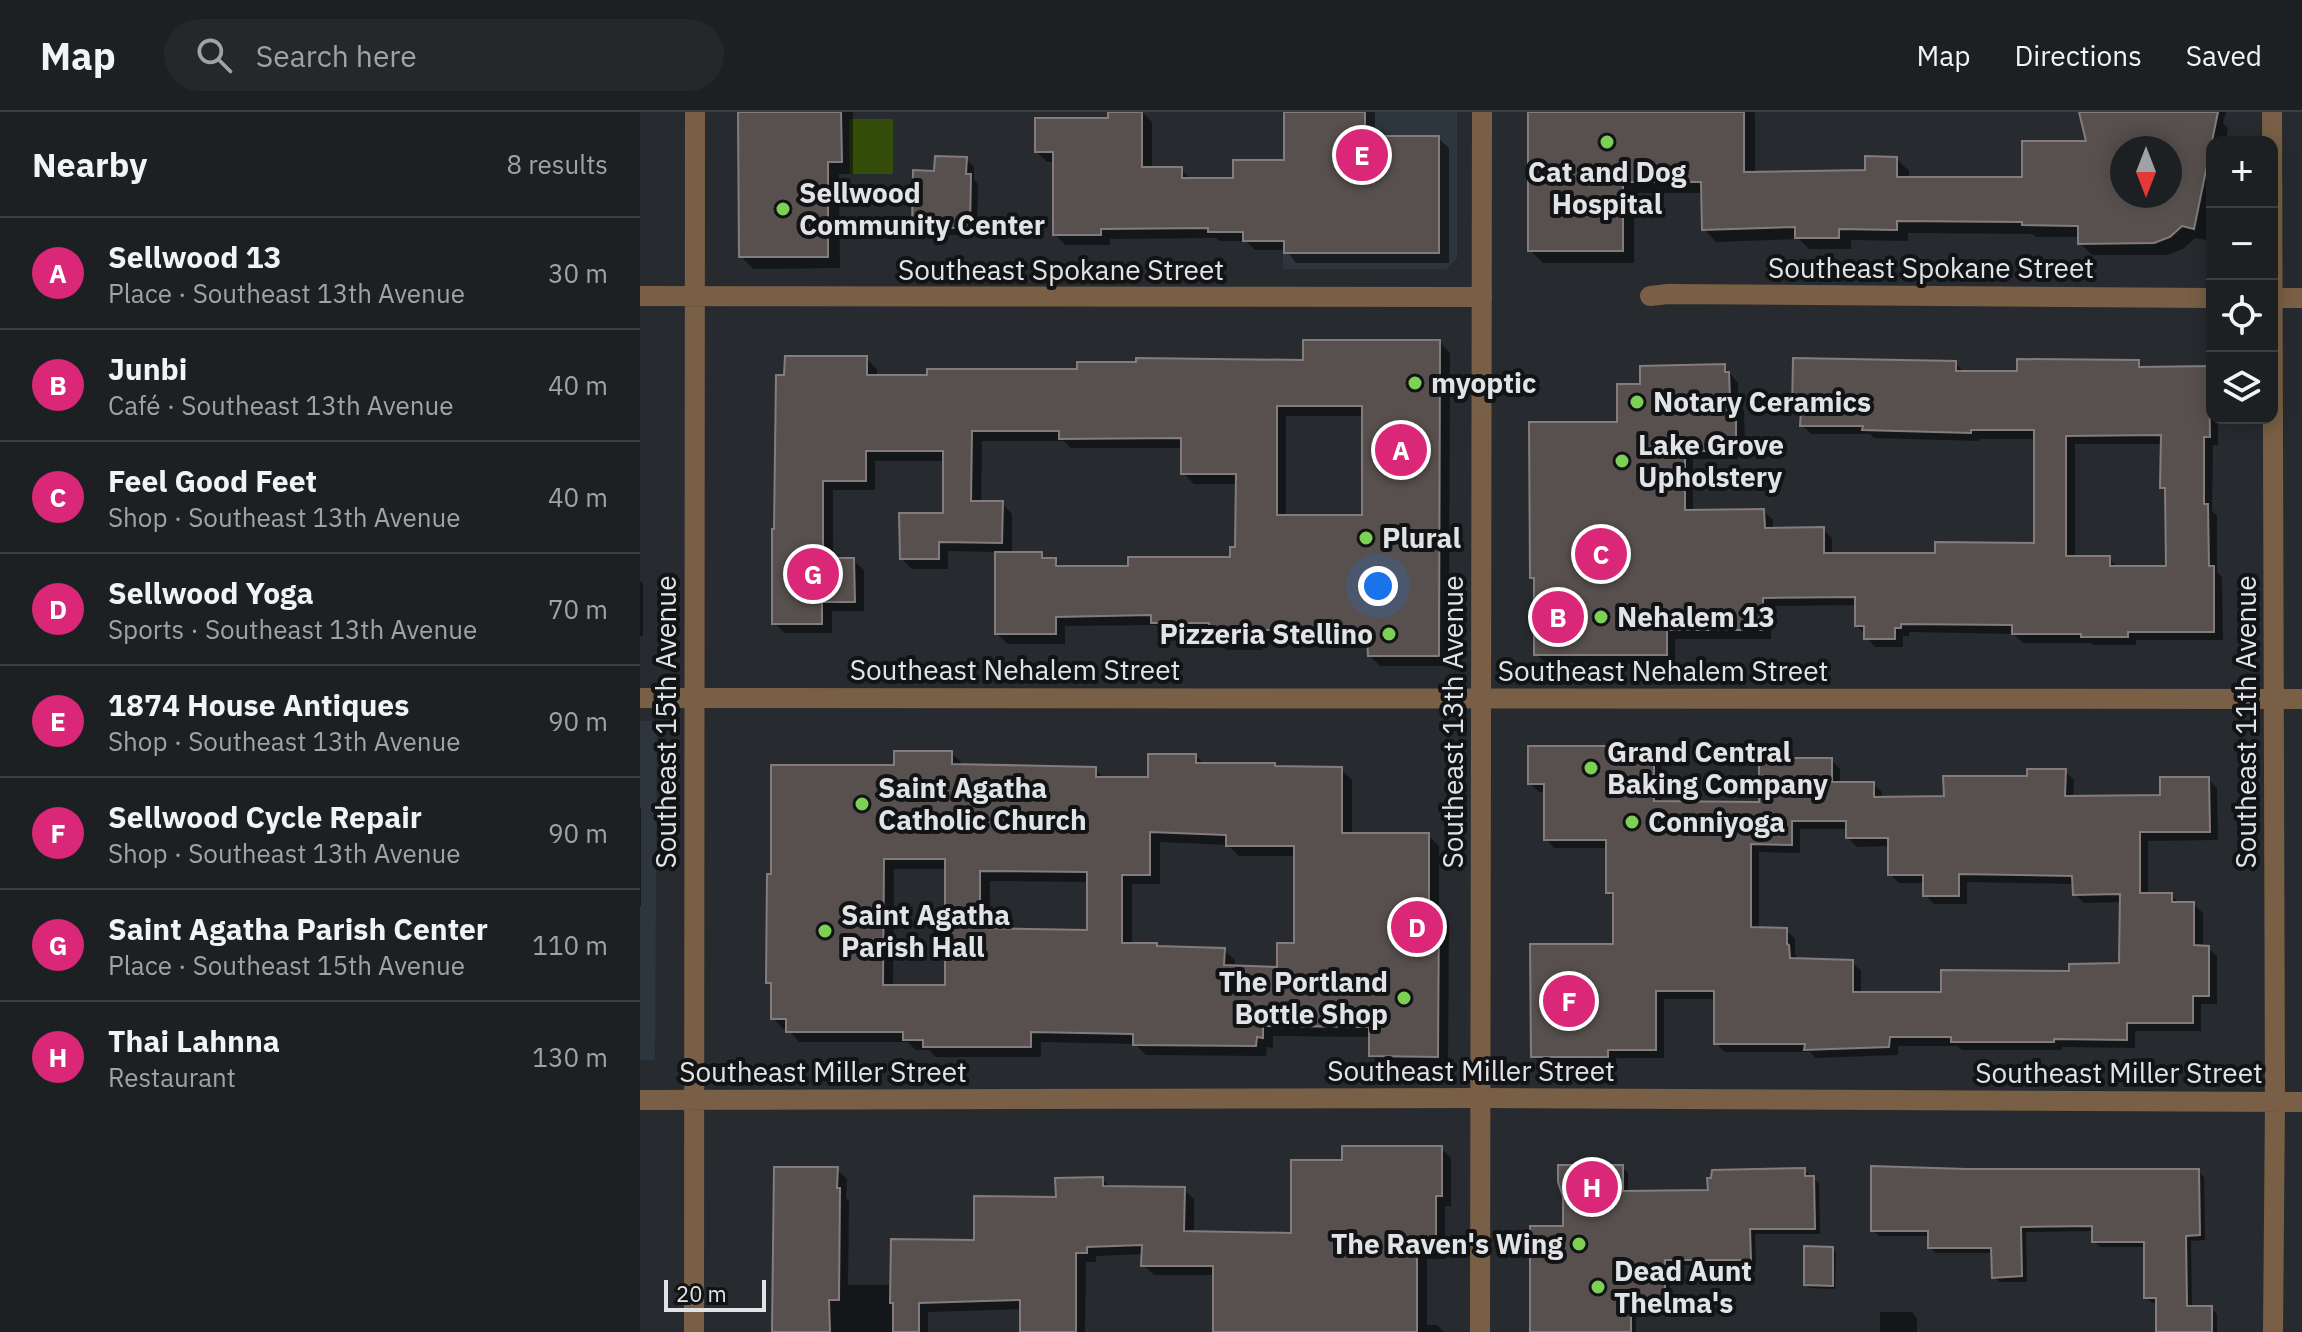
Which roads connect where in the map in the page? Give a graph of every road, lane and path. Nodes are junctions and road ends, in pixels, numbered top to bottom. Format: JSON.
{"nodes":[{"id":1,"x":695,"y":112,"type":"edge"},
{"id":2,"x":1482,"y":112,"type":"edge"},
{"id":3,"x":2272,"y":112,"type":"edge"},
{"id":4,"x":2273,"y":280,"type":"edge"},
{"id":5,"x":640,"y":296,"type":"edge"},
{"id":6,"x":695,"y":296,"type":"junction"},
{"id":7,"x":1650,"y":296,"type":"dead end"},
{"id":8,"x":1482,"y":297,"type":"junction"},
{"id":9,"x":2206,"y":298,"type":"edge"},
{"id":10,"x":2278,"y":298,"type":"edge"},
{"id":11,"x":2302,"y":298,"type":"edge"},
{"id":12,"x":2273,"y":352,"type":"edge"},
{"id":13,"x":640,"y":698,"type":"edge"},
{"id":14,"x":695,"y":698,"type":"junction"},
{"id":15,"x":1482,"y":699,"type":"junction"},
{"id":16,"x":2274,"y":699,"type":"junction"},
{"id":17,"x":2302,"y":699,"type":"edge"},
{"id":18,"x":1480,"y":1098,"type":"junction"},
{"id":19,"x":640,"y":1100,"type":"edge"},
{"id":20,"x":693,"y":1101,"type":"junction"},
{"id":21,"x":2275,"y":1102,"type":"junction"},
{"id":22,"x":2302,"y":1102,"type":"edge"},
{"id":23,"x":694,"y":1332,"type":"edge"},
{"id":24,"x":1480,"y":1332,"type":"edge"},
{"id":25,"x":2273,"y":1332,"type":"edge"}],
"edges":[{"from":1,"to":6,"type":"street","name":"Southeast 15th Avenue"},
{"from":2,"to":8,"type":"street","name":"Southeast 13th Avenue"},
{"from":3,"to":4,"type":"street","name":"Southeast 11th Avenue"},
{"from":5,"to":6,"type":"street","name":"Southeast Spokane Street"},
{"from":6,"to":8,"type":"street","name":"Southeast Spokane Street"},
{"from":6,"to":14,"type":"street","name":"Southeast 15th Avenue"},
{"from":7,"to":9,"type":"street","name":"Southeast Spokane Street"},
{"from":8,"to":15,"type":"street","name":"Southeast 13th Avenue"},
{"from":10,"to":11,"type":"street"},
{"from":12,"to":16,"type":"street","name":"Southeast 11th Avenue"},
{"from":13,"to":14,"type":"street","name":"Southeast Nehalem Street"},
{"from":14,"to":15,"type":"street","name":"Southeast Nehalem Street"},
{"from":14,"to":20,"type":"street","name":"Southeast 15th Avenue"},
{"from":15,"to":16,"type":"street","name":"Southeast Nehalem Street"},
{"from":15,"to":18,"type":"street","name":"Southeast 13th Avenue"},
{"from":16,"to":17,"type":"street","name":"Southeast Nehalem Street"},
{"from":16,"to":21,"type":"street","name":"Southeast 11th Avenue"},
{"from":18,"to":20,"type":"street","name":"Southeast Miller Street"},
{"from":18,"to":21,"type":"street","name":"Southeast Miller Street"},
{"from":18,"to":24,"type":"street","name":"Southeast 13th Avenue"},
{"from":19,"to":20,"type":"street","name":"Southeast Miller Street"},
{"from":20,"to":23,"type":"street","name":"Southeast 15th Avenue"},
{"from":21,"to":22,"type":"street","name":"Southeast Miller Street"},
{"from":21,"to":25,"type":"street","name":"Southeast 11th Avenue"}]}
